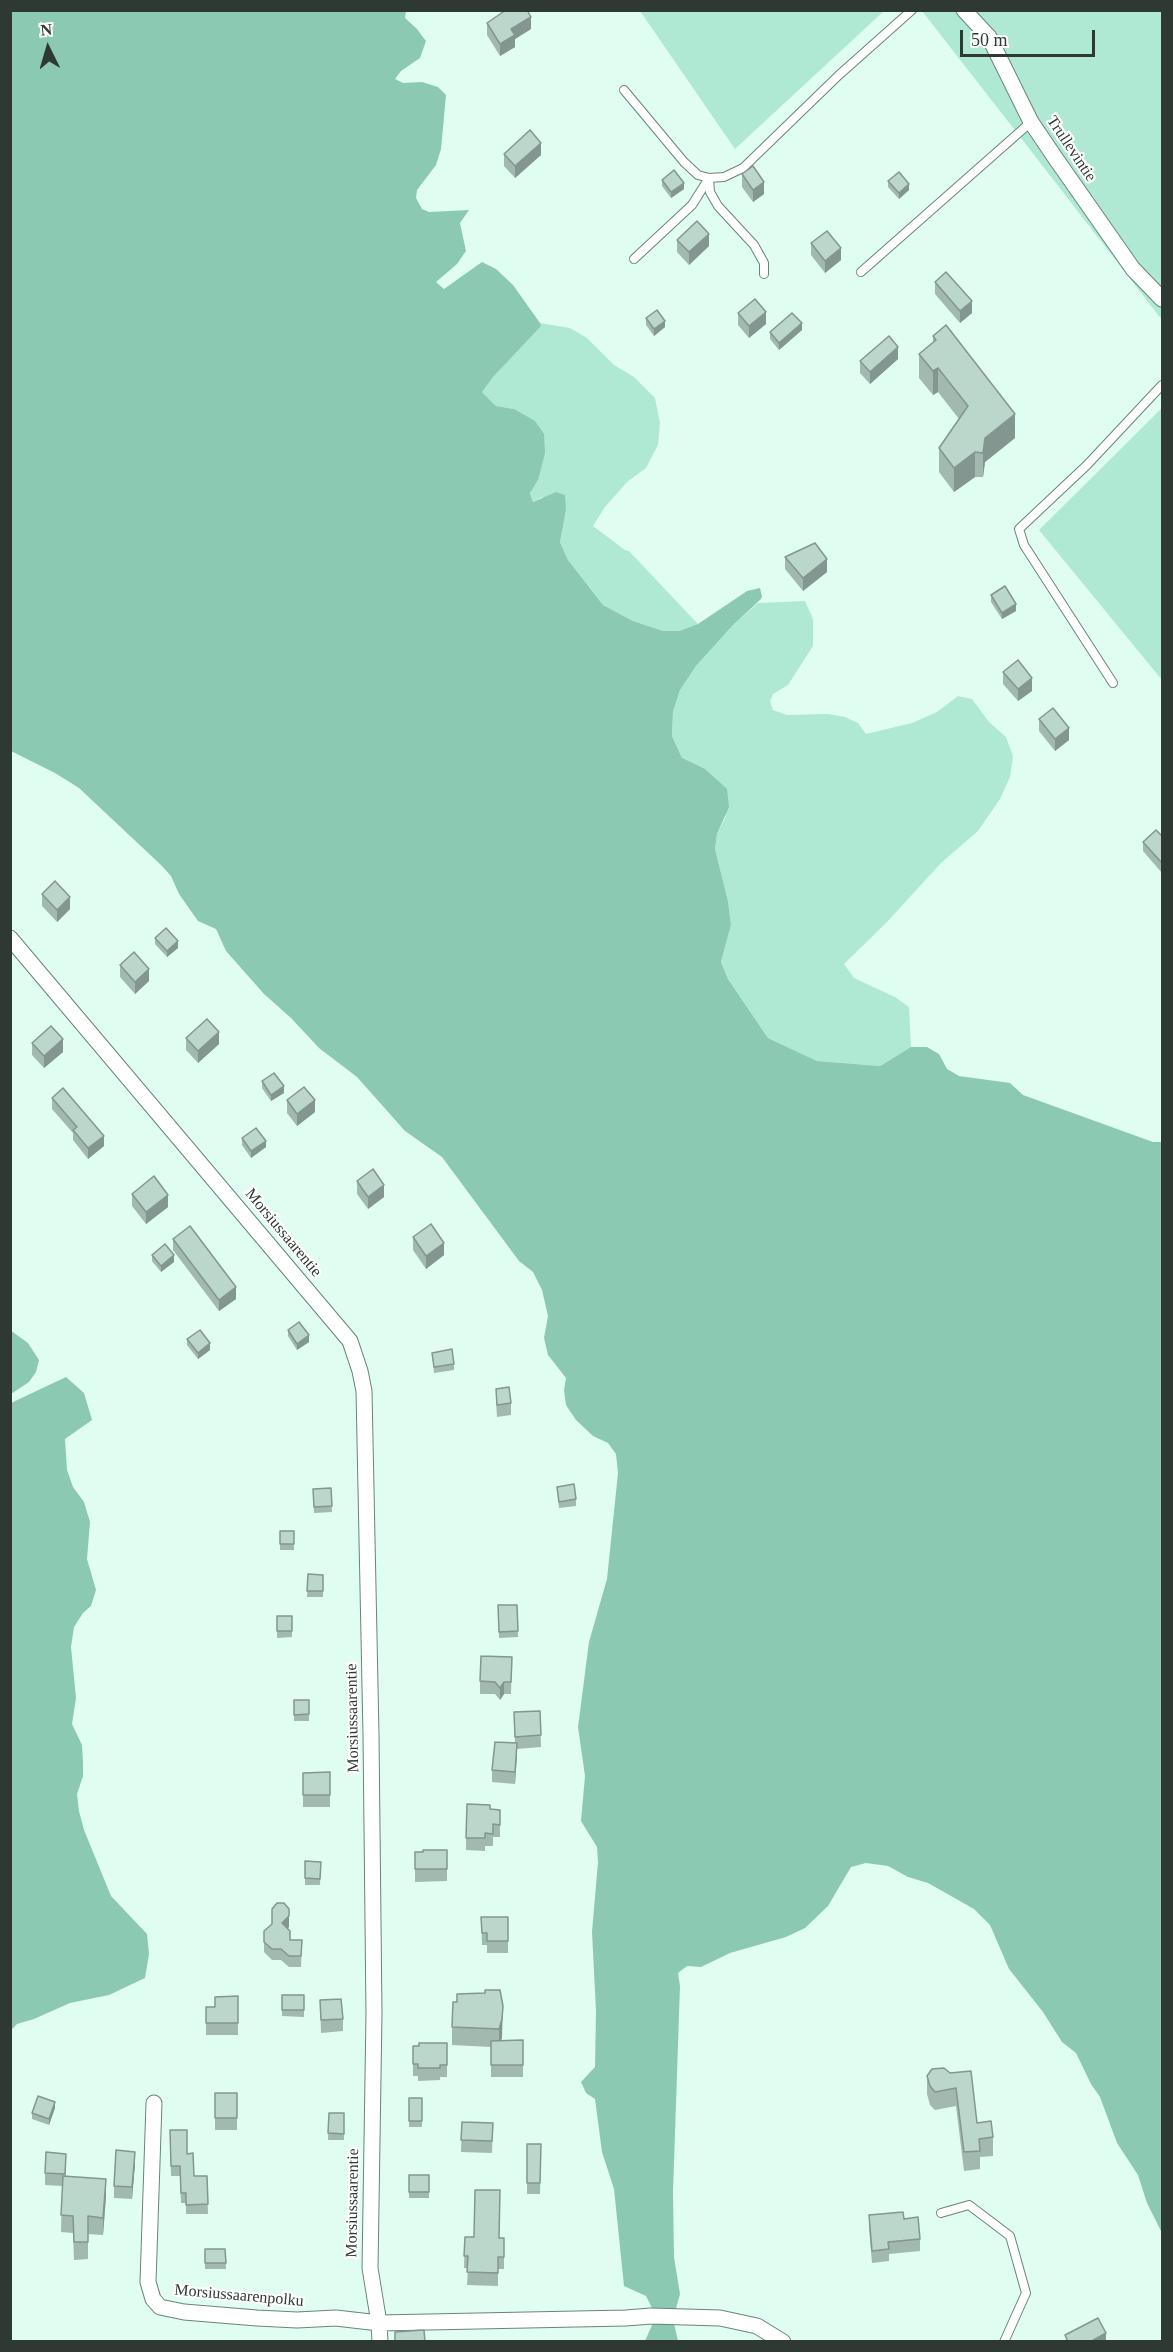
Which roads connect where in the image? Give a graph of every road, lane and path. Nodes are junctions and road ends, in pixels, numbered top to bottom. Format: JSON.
{"nodes":[{"id":1,"x":912,"y":10,"type":"edge"},
{"id":2,"x":964,"y":10,"type":"edge"},
{"id":3,"x":624,"y":90,"type":"dead end"},
{"id":4,"x":1031,"y":122,"type":"junction"},
{"id":5,"x":709,"y":178,"type":"junction"},
{"id":6,"x":634,"y":259,"type":"dead end"},
{"id":7,"x":861,"y":272,"type":"dead end"},
{"id":8,"x":764,"y":274,"type":"dead end"},
{"id":9,"x":1162,"y":299,"type":"edge"},
{"id":10,"x":1162,"y":385,"type":"edge"},
{"id":11,"x":1113,"y":683,"type":"dead end"},
{"id":12,"x":10,"y":938,"type":"edge"},
{"id":13,"x":154,"y":2103,"type":"dead end"},
{"id":14,"x":941,"y":2213,"type":"dead end"},
{"id":15,"x":379,"y":2323,"type":"junction"},
{"id":16,"x":380,"y":2342,"type":"edge"},
{"id":17,"x":783,"y":2342,"type":"edge"},
{"id":18,"x":1004,"y":2342,"type":"edge"}],
"edges":[{"from":1,"to":5,"type":"lane"},
{"from":2,"to":4,"type":"street","name":"Trullevintie"},
{"from":3,"to":5,"type":"lane"},
{"from":4,"to":7,"type":"lane"},
{"from":4,"to":9,"type":"street","name":"Trullevintie"},
{"from":5,"to":6,"type":"lane"},
{"from":5,"to":8,"type":"lane"},
{"from":10,"to":11,"type":"lane"},
{"from":12,"to":15,"type":"street","name":"Morsiussaarentie"},
{"from":13,"to":15,"type":"street","name":"Morsiussaarenpolku"},
{"from":14,"to":18,"type":"lane"},
{"from":15,"to":16,"type":"street","name":"Morsiussaarentie"},
{"from":15,"to":17,"type":"street"}]}
